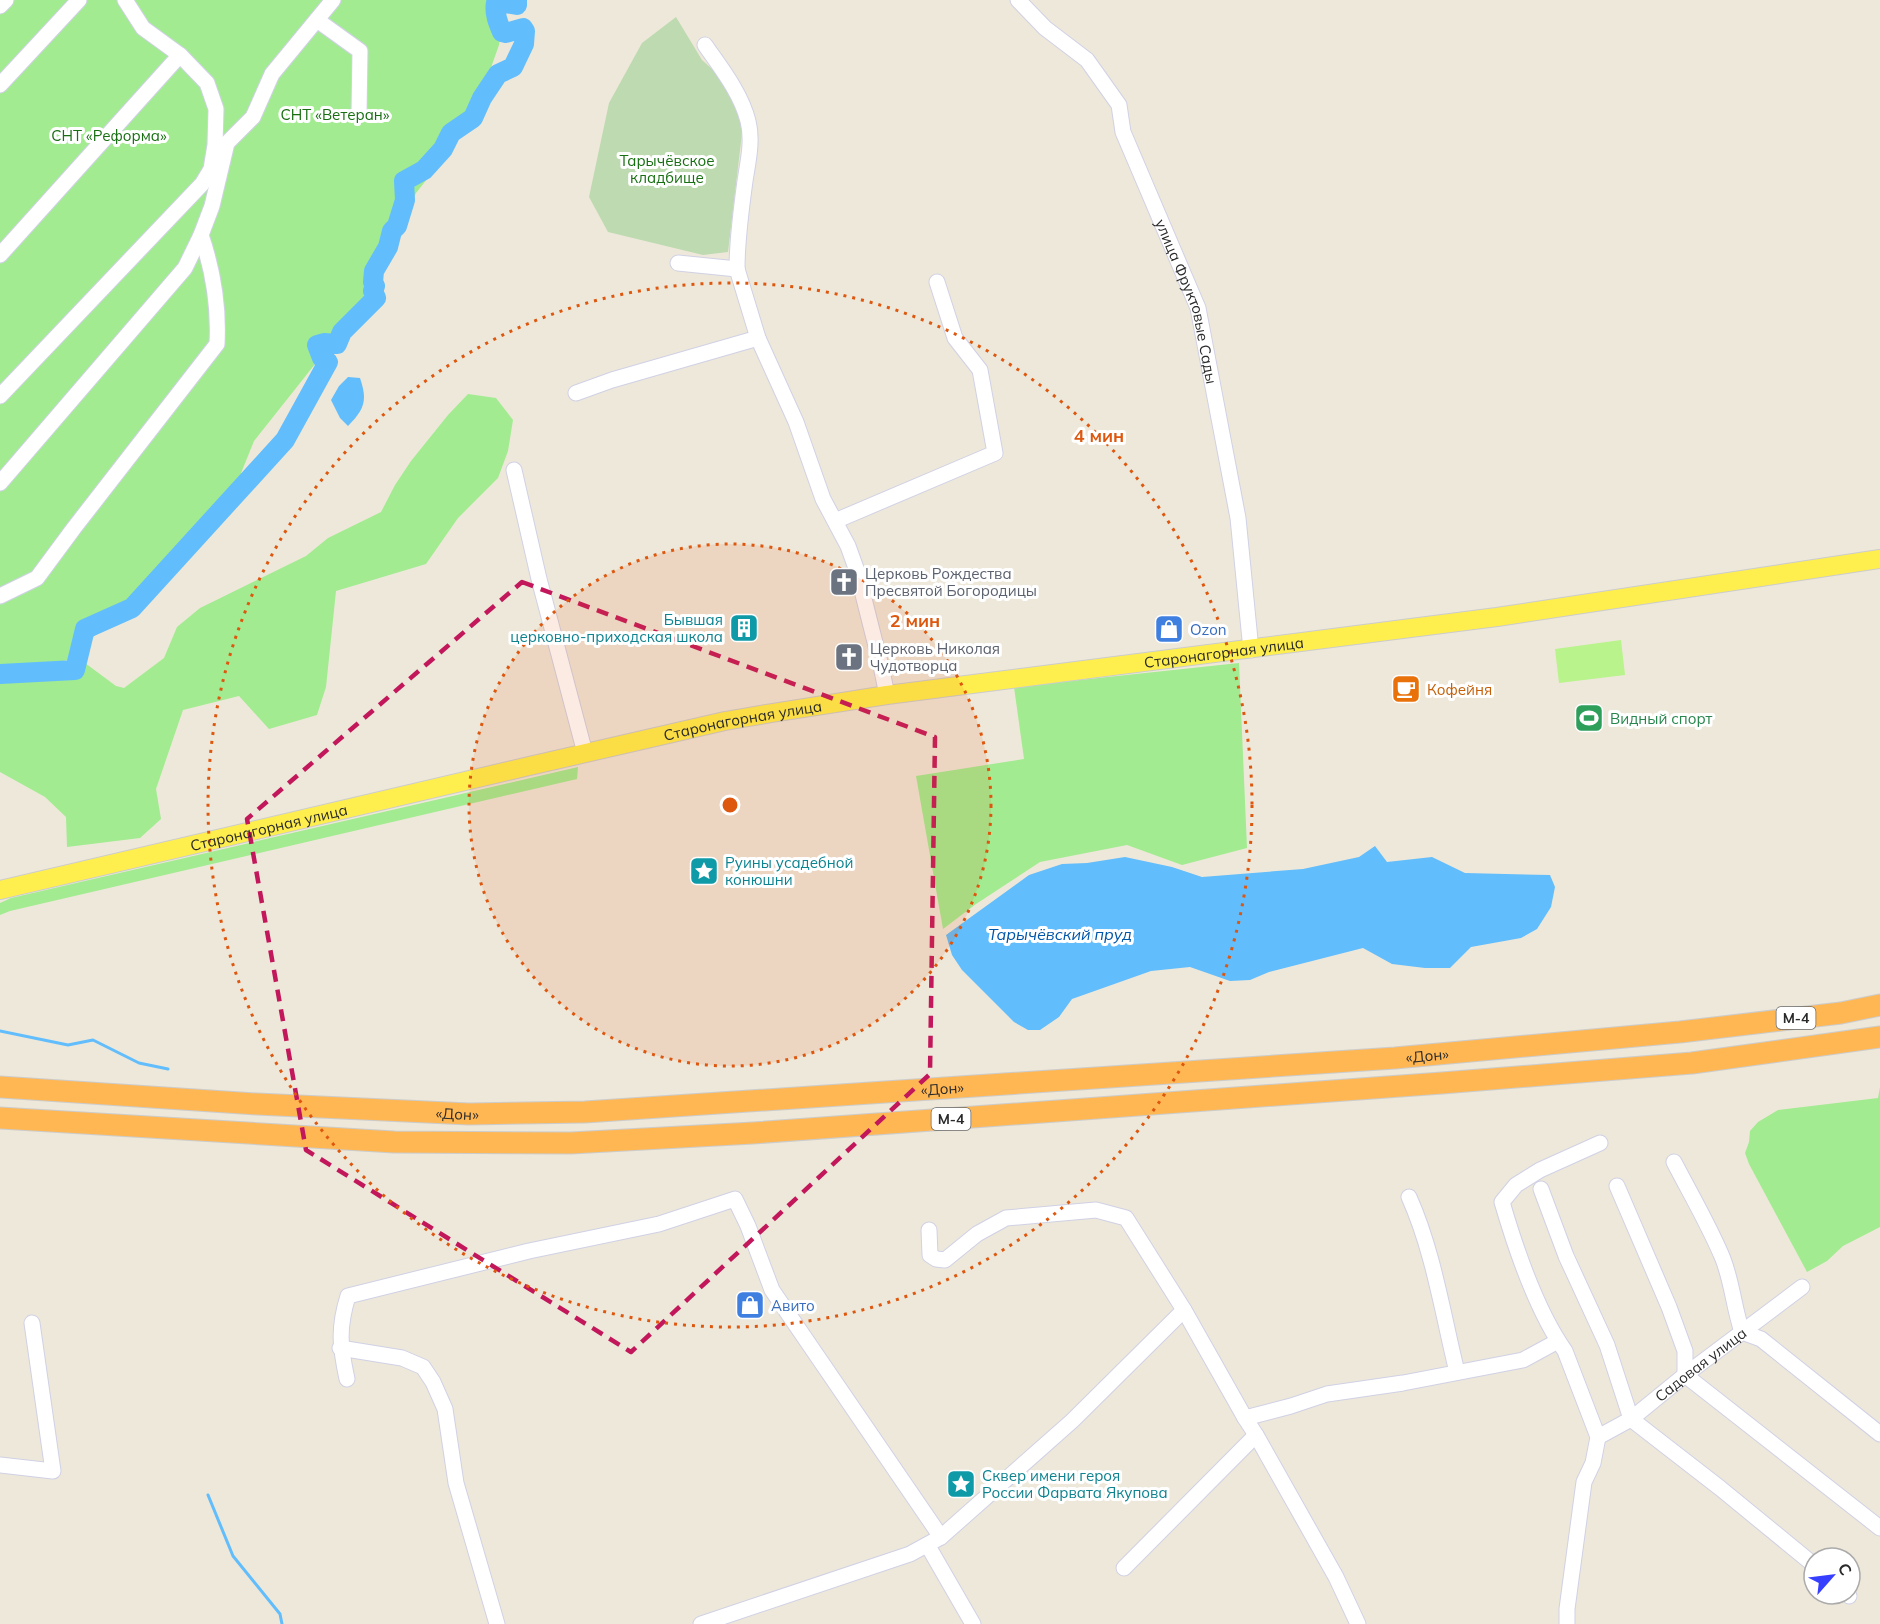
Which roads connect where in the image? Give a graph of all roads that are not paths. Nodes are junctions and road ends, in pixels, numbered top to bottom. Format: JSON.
{"nodes":[{"id":1,"x":6,"y":0,"type":"edge"},
{"id":2,"x":79,"y":0,"type":"edge"},
{"id":3,"x":125,"y":0,"type":"edge"},
{"id":4,"x":333,"y":0,"type":"edge"},
{"id":5,"x":1018,"y":0,"type":"edge"},
{"id":6,"x":0,"y":6,"type":"edge"},
{"id":7,"x":316,"y":20,"type":"junction"},
{"id":8,"x":705,"y":45,"type":"dead end"},
{"id":9,"x":180,"y":55,"type":"junction"},
{"id":10,"x":0,"y":85,"type":"edge"},
{"id":11,"x":359,"y":114,"type":"dead end"},
{"id":12,"x":201,"y":235,"type":"junction"},
{"id":13,"x":0,"y":255,"type":"edge"},
{"id":14,"x":678,"y":263,"type":"dead end"},
{"id":15,"x":737,"y":269,"type":"junction"},
{"id":16,"x":937,"y":282,"type":"dead end"},
{"id":17,"x":758,"y":338,"type":"junction"},
{"id":18,"x":576,"y":393,"type":"dead end"},
{"id":19,"x":0,"y":396,"type":"edge"},
{"id":20,"x":514,"y":470,"type":"dead end"},
{"id":21,"x":0,"y":483,"type":"edge"},
{"id":22,"x":836,"y":520,"type":"junction"},
{"id":23,"x":1880,"y":559,"type":"edge"},
{"id":24,"x":0,"y":596,"type":"edge"},
{"id":25,"x":1251,"y":650,"type":"junction"},
{"id":26,"x":886,"y":695,"type":"junction"},
{"id":27,"x":585,"y":753,"type":"junction"},
{"id":28,"x":0,"y":890,"type":"edge"},
{"id":29,"x":1880,"y":1005,"type":"edge"},
{"id":30,"x":1880,"y":1037,"type":"edge"},
{"id":31,"x":0,"y":1087,"type":"edge"},
{"id":32,"x":0,"y":1118,"type":"edge"},
{"id":33,"x":1600,"y":1143,"type":"dead end"},
{"id":34,"x":1674,"y":1162,"type":"dead end"},
{"id":35,"x":1617,"y":1186,"type":"dead end"},
{"id":36,"x":1541,"y":1189,"type":"dead end"},
{"id":37,"x":1408,"y":1197,"type":"dead end"},
{"id":38,"x":929,"y":1230,"type":"dead end"},
{"id":39,"x":1802,"y":1287,"type":"dead end"},
{"id":40,"x":1184,"y":1310,"type":"junction"},
{"id":41,"x":32,"y":1323,"type":"dead end"},
{"id":42,"x":1742,"y":1332,"type":"junction"},
{"id":43,"x":1558,"y":1341,"type":"junction"},
{"id":44,"x":340,"y":1348,"type":"junction"},
{"id":45,"x":1456,"y":1372,"type":"junction"},
{"id":46,"x":1685,"y":1375,"type":"junction"},
{"id":47,"x":347,"y":1379,"type":"dead end"},
{"id":48,"x":1245,"y":1418,"type":"junction"},
{"id":49,"x":1632,"y":1419,"type":"junction"},
{"id":50,"x":1880,"y":1434,"type":"edge"},
{"id":51,"x":1256,"y":1435,"type":"junction"},
{"id":52,"x":1598,"y":1437,"type":"junction"},
{"id":53,"x":0,"y":1465,"type":"edge"},
{"id":54,"x":1880,"y":1528,"type":"edge"},
{"id":55,"x":941,"y":1537,"type":"junction"},
{"id":56,"x":928,"y":1546,"type":"junction"},
{"id":57,"x":1802,"y":1555,"type":"edge"},
{"id":58,"x":1124,"y":1568,"type":"dead end"},
{"id":59,"x":497,"y":1624,"type":"edge"},
{"id":60,"x":701,"y":1624,"type":"edge"},
{"id":61,"x":974,"y":1624,"type":"edge"},
{"id":62,"x":1358,"y":1624,"type":"edge"},
{"id":63,"x":1567,"y":1624,"type":"edge"}],
"edges":[{"from":1,"to":6,"type":"street"},
{"from":2,"to":10,"type":"street"},
{"from":3,"to":9,"type":"street"},
{"from":4,"to":7,"type":"street"},
{"from":5,"to":25,"type":"street","name":"улица Фруктовые Сады"},
{"from":7,"to":11,"type":"street"},
{"from":7,"to":12,"type":"street"},
{"from":8,"to":15,"type":"street"},
{"from":9,"to":13,"type":"street"},
{"from":9,"to":19,"type":"street"},
{"from":12,"to":21,"type":"street"},
{"from":12,"to":24,"type":"street"},
{"from":14,"to":15,"type":"street"},
{"from":15,"to":17,"type":"street"},
{"from":16,"to":22,"type":"street"},
{"from":17,"to":18,"type":"street"},
{"from":17,"to":22,"type":"street"},
{"from":20,"to":27,"type":"street"},
{"from":22,"to":26,"type":"street"},
{"from":23,"to":25,"type":"main road","name":"Старонагорная улица"},
{"from":25,"to":26,"type":"main road","name":"Старонагорная улица"},
{"from":26,"to":27,"type":"main road","name":"Старонагорная улица"},
{"from":27,"to":28,"type":"main road","name":"Старонагорная улица"},
{"from":29,"to":31,"type":"highway","name":"«Дон»","number":"М-4"},
{"from":30,"to":32,"type":"highway","name":"«Дон»","number":"М-4"},
{"from":33,"to":43,"type":"street"},
{"from":34,"to":42,"type":"street"},
{"from":35,"to":46,"type":"street"},
{"from":36,"to":49,"type":"street"},
{"from":37,"to":45,"type":"street"},
{"from":38,"to":40,"type":"street"},
{"from":39,"to":42,"type":"street","name":"Садовая улица"},
{"from":40,"to":48,"type":"street"},
{"from":40,"to":55,"type":"street"},
{"from":41,"to":53,"type":"street"},
{"from":42,"to":46,"type":"street","name":"Садовая улица"},
{"from":42,"to":50,"type":"street"},
{"from":43,"to":45,"type":"street"},
{"from":43,"to":52,"type":"street"},
{"from":44,"to":47,"type":"street"},
{"from":44,"to":55,"type":"street"},
{"from":44,"to":59,"type":"street"},
{"from":45,"to":48,"type":"street"},
{"from":46,"to":49,"type":"street","name":"Садовая улица"},
{"from":46,"to":54,"type":"street"},
{"from":48,"to":51,"type":"street"},
{"from":49,"to":52,"type":"street","name":"Садовая улица"},
{"from":49,"to":57,"type":"street"},
{"from":51,"to":58,"type":"street"},
{"from":51,"to":62,"type":"street"},
{"from":52,"to":63,"type":"street"},
{"from":55,"to":56,"type":"street"},
{"from":56,"to":60,"type":"street"},
{"from":56,"to":61,"type":"street"}]}
